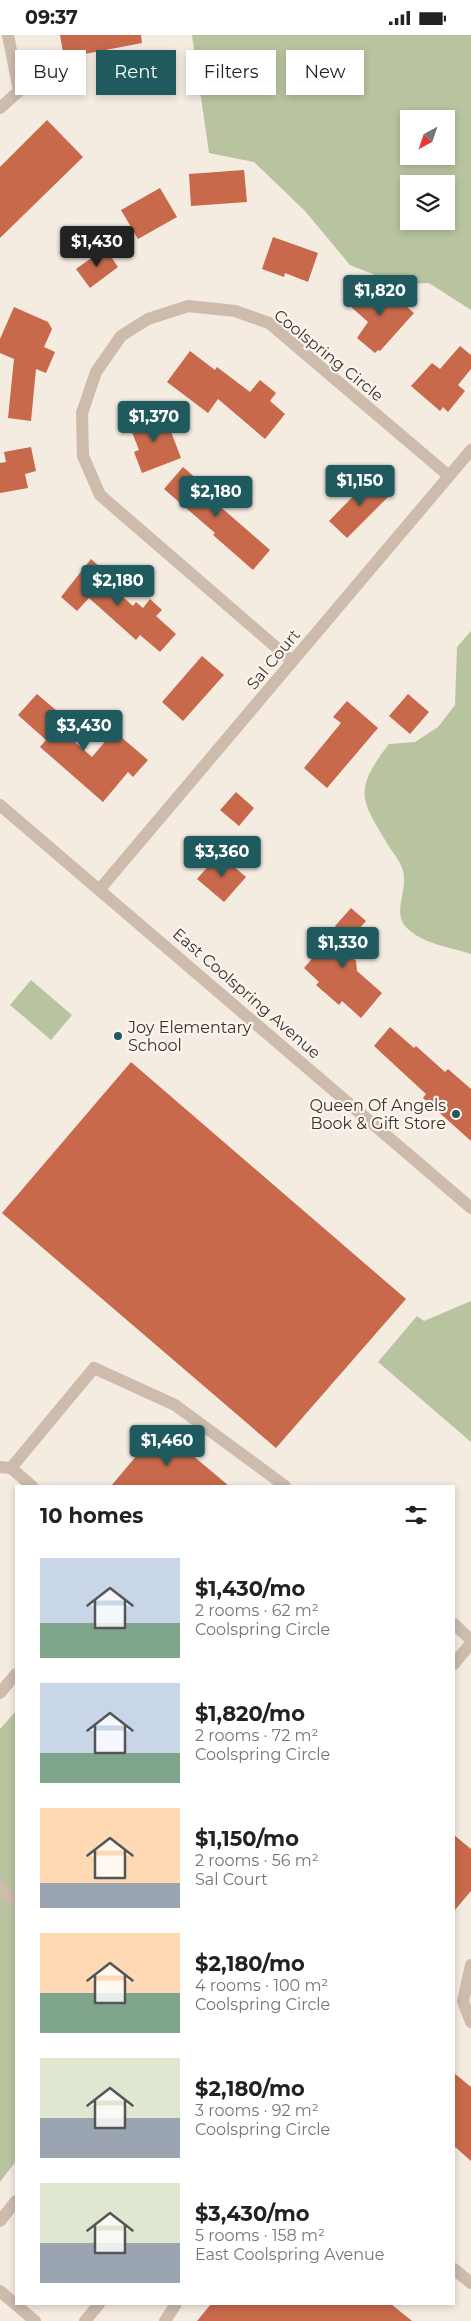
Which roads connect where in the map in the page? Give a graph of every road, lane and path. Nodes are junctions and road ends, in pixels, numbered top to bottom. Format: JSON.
{"nodes":[{"id":1,"x":8,"y":35,"type":"edge"},
{"id":2,"x":0,"y":109,"type":"edge"},
{"id":3,"x":471,"y":450,"type":"edge"},
{"id":4,"x":449,"y":475,"type":"junction"},
{"id":5,"x":292,"y":661,"type":"junction"},
{"id":6,"x":0,"y":805,"type":"edge"},
{"id":7,"x":100,"y":889,"type":"junction"},
{"id":8,"x":471,"y":1208,"type":"edge"},
{"id":9,"x":6,"y":1467,"type":"edge"},
{"id":10,"x":31,"y":1485,"type":"edge"},
{"id":11,"x":284,"y":1485,"type":"edge"},
{"id":12,"x":455,"y":1626,"type":"edge"},
{"id":13,"x":471,"y":1642,"type":"edge"},
{"id":14,"x":455,"y":1663,"type":"edge"},
{"id":15,"x":15,"y":1675,"type":"edge"},
{"id":16,"x":0,"y":1693,"type":"edge"},
{"id":17,"x":0,"y":1888,"type":"edge"},
{"id":18,"x":15,"y":1900,"type":"edge"},
{"id":19,"x":471,"y":1965,"type":"edge"},
{"id":20,"x":471,"y":2022,"type":"edge"},
{"id":21,"x":15,"y":2202,"type":"edge"},
{"id":22,"x":0,"y":2221,"type":"edge"},
{"id":23,"x":455,"y":2270,"type":"edge"},
{"id":24,"x":471,"y":2283,"type":"edge"},
{"id":25,"x":0,"y":2291,"type":"edge"},
{"id":26,"x":15,"y":2304,"type":"edge"},
{"id":27,"x":16,"y":2305,"type":"edge"},
{"id":28,"x":98,"y":2305,"type":"edge"},
{"id":29,"x":175,"y":2305,"type":"edge"},
{"id":30,"x":35,"y":2321,"type":"edge"},
{"id":31,"x":84,"y":2321,"type":"edge"},
{"id":32,"x":165,"y":2321,"type":"edge"}],
"edges":[{"from":1,"to":2,"type":"street"},
{"from":3,"to":4,"type":"street","name":"Sal Court"},
{"from":4,"to":5,"type":"street","name":"Sal Court"},
{"from":4,"to":5,"type":"street","name":"Coolspring Circle"},
{"from":5,"to":7,"type":"street","name":"Sal Court"},
{"from":6,"to":7,"type":"street","name":"East Coolspring Avenue"},
{"from":7,"to":8,"type":"street","name":"East Coolspring Avenue"},
{"from":9,"to":10,"type":"street"},
{"from":9,"to":11,"type":"street"},
{"from":12,"to":13,"type":"street"},
{"from":13,"to":14,"type":"street"},
{"from":15,"to":16,"type":"street"},
{"from":17,"to":18,"type":"street"},
{"from":19,"to":20,"type":"street"},
{"from":21,"to":22,"type":"street"},
{"from":23,"to":24,"type":"street"},
{"from":25,"to":26,"type":"street"},
{"from":27,"to":30,"type":"street"},
{"from":28,"to":31,"type":"street"},
{"from":29,"to":32,"type":"street"}]}
